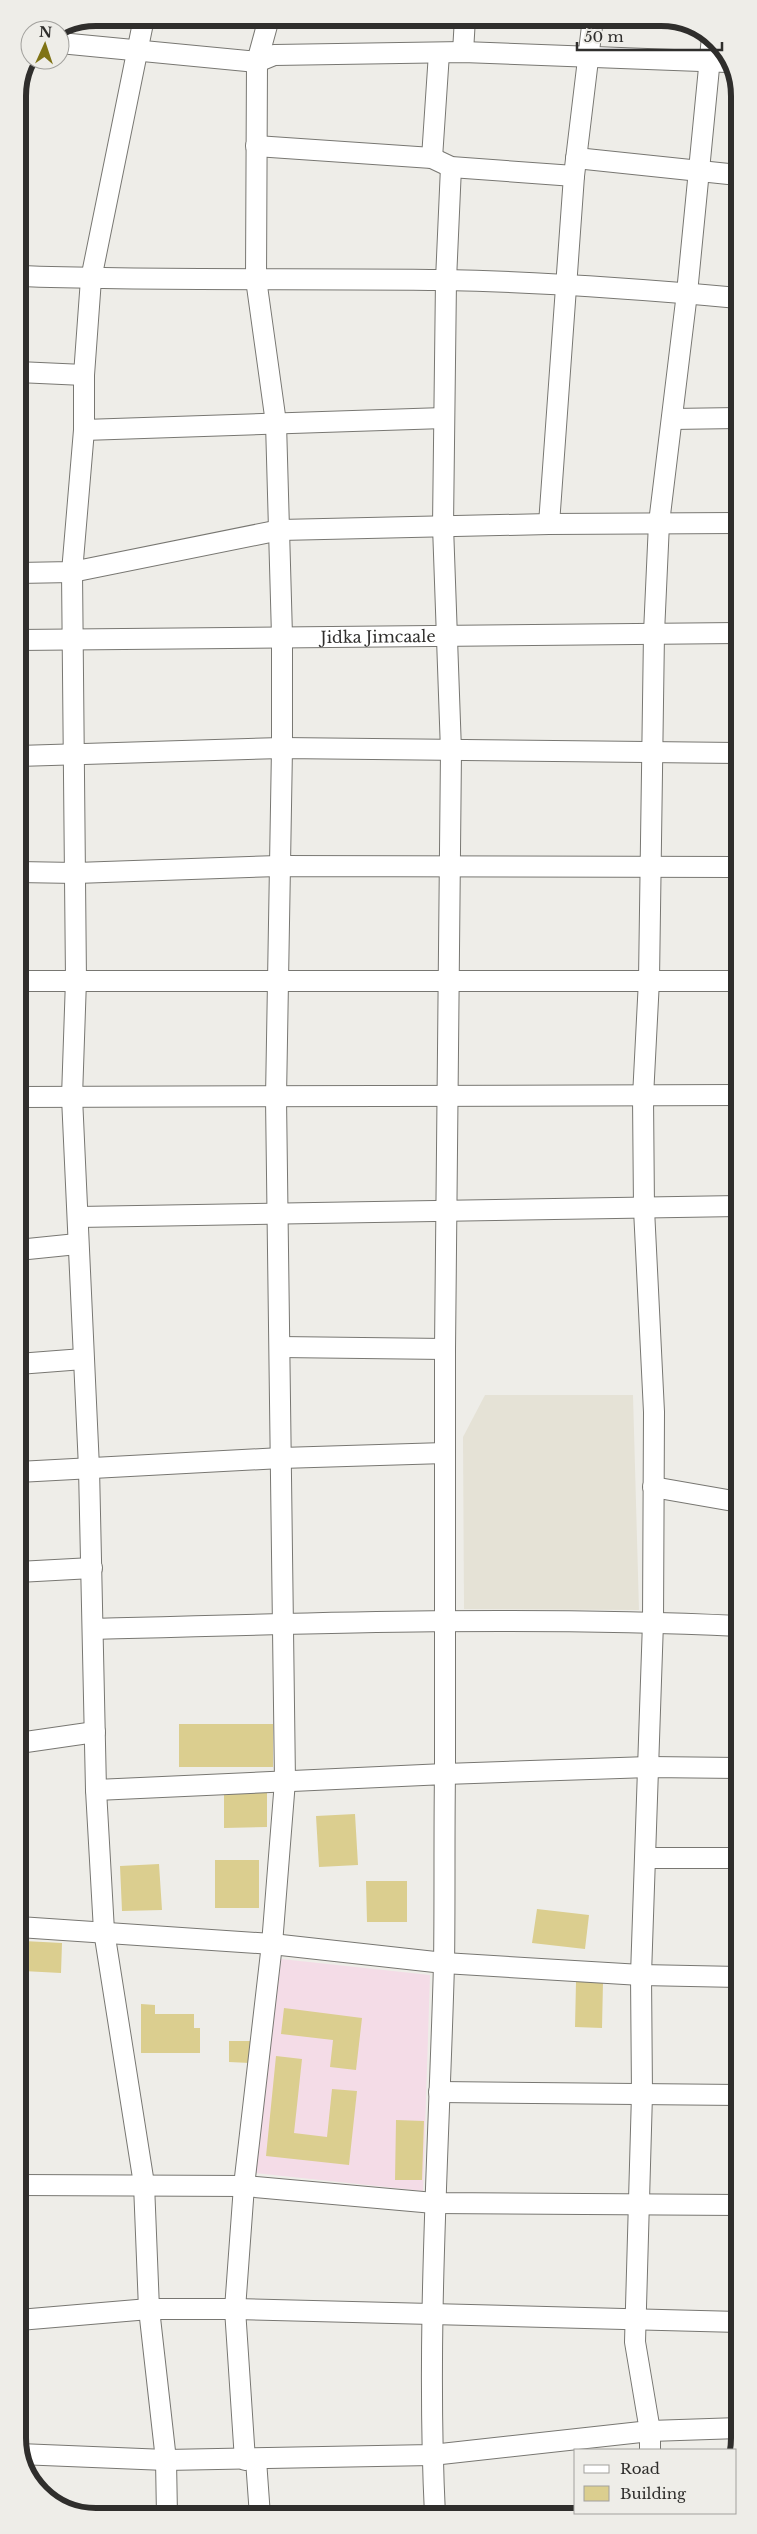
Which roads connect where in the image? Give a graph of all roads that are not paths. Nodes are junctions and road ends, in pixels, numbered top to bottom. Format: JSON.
{"nodes":[{"id":1,"x":142,"y":26,"type":"edge"},
{"id":2,"x":266,"y":26,"type":"edge"},
{"id":3,"x":464,"y":26,"type":"edge"},
{"id":4,"x":591,"y":26,"type":"edge"},
{"id":5,"x":70,"y":44,"type":"edge"},
{"id":6,"x":136,"y":50,"type":"junction"},
{"id":7,"x":462,"y":52,"type":"junction"},
{"id":8,"x":439,"y":53,"type":"junction"},
{"id":9,"x":587,"y":57,"type":"junction"},
{"id":10,"x":718,"y":61,"type":"edge"},
{"id":11,"x":257,"y":62,"type":"junction"},
{"id":12,"x":256,"y":146,"type":"junction"},
{"id":13,"x":432,"y":158,"type":"junction"},
{"id":14,"x":451,"y":167,"type":"junction"},
{"id":15,"x":575,"y":167,"type":"junction"},
{"id":16,"x":699,"y":169,"type":"junction"},
{"id":17,"x":731,"y":174,"type":"edge"},
{"id":18,"x":26,"y":276,"type":"edge"},
{"id":19,"x":91,"y":279,"type":"junction"},
{"id":20,"x":256,"y":280,"type":"junction"},
{"id":21,"x":446,"y":280,"type":"junction"},
{"id":22,"x":566,"y":285,"type":"junction"},
{"id":23,"x":687,"y":293,"type":"junction"},
{"id":24,"x":731,"y":297,"type":"edge"},
{"id":25,"x":26,"y":372,"type":"edge"},
{"id":26,"x":84,"y":375,"type":"junction"},
{"id":27,"x":444,"y":418,"type":"junction"},
{"id":28,"x":731,"y":418,"type":"edge"},
{"id":29,"x":672,"y":419,"type":"junction"},
{"id":30,"x":276,"y":423,"type":"junction"},
{"id":31,"x":84,"y":430,"type":"junction"},
{"id":32,"x":659,"y":523,"type":"junction"},
{"id":33,"x":731,"y":523,"type":"edge"},
{"id":34,"x":549,"y":524,"type":"junction"},
{"id":35,"x":443,"y":526,"type":"junction"},
{"id":36,"x":280,"y":530,"type":"junction"},
{"id":37,"x":72,"y":572,"type":"junction"},
{"id":38,"x":26,"y":573,"type":"edge"},
{"id":39,"x":654,"y":633,"type":"junction"},
{"id":40,"x":731,"y":633,"type":"edge"},
{"id":41,"x":282,"y":636,"type":"junction"},
{"id":42,"x":448,"y":636,"type":"junction"},
{"id":43,"x":26,"y":640,"type":"edge"},
{"id":44,"x":74,"y":641,"type":"junction"},
{"id":45,"x":282,"y":748,"type":"junction"},
{"id":46,"x":451,"y":751,"type":"junction"},
{"id":47,"x":653,"y":751,"type":"junction"},
{"id":48,"x":731,"y":752,"type":"edge"},
{"id":49,"x":26,"y":756,"type":"edge"},
{"id":50,"x":73,"y":756,"type":"junction"},
{"id":51,"x":279,"y":866,"type":"junction"},
{"id":52,"x":450,"y":866,"type":"junction"},
{"id":53,"x":650,"y":867,"type":"junction"},
{"id":54,"x":731,"y":867,"type":"edge"},
{"id":55,"x":26,"y":872,"type":"edge"},
{"id":56,"x":76,"y":873,"type":"junction"},
{"id":57,"x":76,"y":980,"type":"junction"},
{"id":58,"x":280,"y":980,"type":"junction"},
{"id":59,"x":649,"y":980,"type":"junction"},
{"id":60,"x":26,"y":981,"type":"edge"},
{"id":61,"x":731,"y":981,"type":"edge"},
{"id":62,"x":450,"y":982,"type":"junction"},
{"id":63,"x":449,"y":1095,"type":"junction"},
{"id":64,"x":731,"y":1095,"type":"edge"},
{"id":65,"x":26,"y":1097,"type":"edge"},
{"id":66,"x":72,"y":1097,"type":"junction"},
{"id":67,"x":643,"y":1097,"type":"junction"},
{"id":68,"x":276,"y":1098,"type":"junction"},
{"id":69,"x":731,"y":1206,"type":"edge"},
{"id":70,"x":644,"y":1209,"type":"junction"},
{"id":71,"x":446,"y":1211,"type":"junction"},
{"id":72,"x":278,"y":1212,"type":"junction"},
{"id":73,"x":78,"y":1217,"type":"junction"},
{"id":74,"x":78,"y":1244,"type":"junction"},
{"id":75,"x":26,"y":1249,"type":"edge"},
{"id":76,"x":280,"y":1347,"type":"junction"},
{"id":77,"x":445,"y":1349,"type":"junction"},
{"id":78,"x":83,"y":1359,"type":"junction"},
{"id":79,"x":26,"y":1363,"type":"edge"},
{"id":80,"x":445,"y":1453,"type":"junction"},
{"id":81,"x":282,"y":1458,"type":"junction"},
{"id":82,"x":89,"y":1468,"type":"junction"},
{"id":83,"x":26,"y":1472,"type":"edge"},
{"id":84,"x":653,"y":1487,"type":"junction"},
{"id":85,"x":731,"y":1501,"type":"edge"},
{"id":86,"x":92,"y":1568,"type":"junction"},
{"id":87,"x":26,"y":1572,"type":"edge"},
{"id":88,"x":653,"y":1622,"type":"junction"},
{"id":89,"x":282,"y":1623,"type":"junction"},
{"id":90,"x":445,"y":1623,"type":"junction"},
{"id":91,"x":731,"y":1626,"type":"edge"},
{"id":92,"x":94,"y":1629,"type":"junction"},
{"id":93,"x":95,"y":1732,"type":"junction"},
{"id":94,"x":26,"y":1742,"type":"edge"},
{"id":95,"x":650,"y":1767,"type":"junction"},
{"id":96,"x":731,"y":1768,"type":"edge"},
{"id":97,"x":445,"y":1774,"type":"junction"},
{"id":98,"x":285,"y":1780,"type":"junction"},
{"id":99,"x":96,"y":1790,"type":"junction"},
{"id":100,"x":646,"y":1858,"type":"junction"},
{"id":101,"x":731,"y":1858,"type":"edge"},
{"id":102,"x":26,"y":1927,"type":"edge"},
{"id":103,"x":104,"y":1931,"type":"junction"},
{"id":104,"x":272,"y":1944,"type":"junction"},
{"id":105,"x":444,"y":1963,"type":"junction"},
{"id":106,"x":641,"y":1974,"type":"junction"},
{"id":107,"x":731,"y":1977,"type":"edge"},
{"id":108,"x":439,"y":2092,"type":"junction"},
{"id":109,"x":642,"y":2094,"type":"junction"},
{"id":110,"x":731,"y":2095,"type":"edge"},
{"id":111,"x":144,"y":2184,"type":"junction"},
{"id":112,"x":26,"y":2185,"type":"edge"},
{"id":113,"x":244,"y":2186,"type":"junction"},
{"id":114,"x":434,"y":2203,"type":"junction"},
{"id":115,"x":639,"y":2205,"type":"junction"},
{"id":116,"x":731,"y":2205,"type":"edge"},
{"id":117,"x":150,"y":2309,"type":"junction"},
{"id":118,"x":235,"y":2309,"type":"junction"},
{"id":119,"x":434,"y":2315,"type":"junction"},
{"id":120,"x":26,"y":2319,"type":"edge"},
{"id":121,"x":636,"y":2320,"type":"junction"},
{"id":122,"x":731,"y":2322,"type":"edge"},
{"id":123,"x":731,"y":2429,"type":"edge"},
{"id":124,"x":650,"y":2441,"type":"edge"},
{"id":125,"x":29,"y":2454,"type":"edge"},
{"id":126,"x":432,"y":2455,"type":"junction"},
{"id":127,"x":166,"y":2460,"type":"junction"},
{"id":128,"x":251,"y":2460,"type":"junction"},
{"id":129,"x":168,"y":2508,"type":"edge"},
{"id":130,"x":259,"y":2508,"type":"edge"},
{"id":131,"x":435,"y":2508,"type":"edge"}],
"edges":[{"from":1,"to":6,"type":"street"},
{"from":2,"to":11,"type":"street"},
{"from":3,"to":7,"type":"street"},
{"from":4,"to":9,"type":"street"},
{"from":5,"to":6,"type":"street"},
{"from":6,"to":11,"type":"street"},
{"from":6,"to":19,"type":"street"},
{"from":7,"to":8,"type":"street"},
{"from":7,"to":9,"type":"street"},
{"from":8,"to":11,"type":"street"},
{"from":8,"to":13,"type":"street"},
{"from":9,"to":10,"type":"street"},
{"from":9,"to":15,"type":"street"},
{"from":10,"to":16,"type":"street"},
{"from":11,"to":12,"type":"street"},
{"from":12,"to":13,"type":"street"},
{"from":12,"to":20,"type":"street"},
{"from":13,"to":14,"type":"street"},
{"from":14,"to":15,"type":"street"},
{"from":14,"to":21,"type":"street"},
{"from":15,"to":16,"type":"street"},
{"from":15,"to":22,"type":"street"},
{"from":16,"to":17,"type":"street"},
{"from":16,"to":23,"type":"street"},
{"from":18,"to":19,"type":"street"},
{"from":19,"to":20,"type":"street"},
{"from":19,"to":26,"type":"street"},
{"from":20,"to":21,"type":"street"},
{"from":20,"to":30,"type":"street"},
{"from":21,"to":22,"type":"street"},
{"from":21,"to":27,"type":"street"},
{"from":22,"to":23,"type":"street"},
{"from":22,"to":34,"type":"street"},
{"from":23,"to":24,"type":"street"},
{"from":23,"to":29,"type":"street"},
{"from":25,"to":26,"type":"street"},
{"from":26,"to":31,"type":"street"},
{"from":27,"to":30,"type":"street"},
{"from":27,"to":35,"type":"street"},
{"from":28,"to":29,"type":"street"},
{"from":29,"to":32,"type":"street"},
{"from":30,"to":31,"type":"street"},
{"from":30,"to":36,"type":"street"},
{"from":31,"to":37,"type":"street"},
{"from":32,"to":33,"type":"street"},
{"from":32,"to":34,"type":"street"},
{"from":32,"to":39,"type":"street"},
{"from":34,"to":35,"type":"street"},
{"from":35,"to":36,"type":"street"},
{"from":35,"to":42,"type":"street"},
{"from":36,"to":37,"type":"street"},
{"from":36,"to":41,"type":"street"},
{"from":37,"to":38,"type":"street"},
{"from":37,"to":44,"type":"street"},
{"from":39,"to":40,"type":"street","name":"Jidka Jimcaale"},
{"from":39,"to":42,"type":"street","name":"Jidka Jimcaale"},
{"from":39,"to":47,"type":"street"},
{"from":41,"to":42,"type":"street","name":"Jidka Jimcaale"},
{"from":41,"to":44,"type":"street","name":"Jidka Jimcaale"},
{"from":41,"to":45,"type":"street"},
{"from":42,"to":46,"type":"street"},
{"from":43,"to":44,"type":"street","name":"Jidka Jimcaale"},
{"from":44,"to":50,"type":"street"},
{"from":45,"to":46,"type":"street"},
{"from":45,"to":50,"type":"street"},
{"from":45,"to":51,"type":"street"},
{"from":46,"to":47,"type":"street"},
{"from":46,"to":52,"type":"street"},
{"from":47,"to":48,"type":"street"},
{"from":47,"to":53,"type":"street"},
{"from":49,"to":50,"type":"street"},
{"from":50,"to":56,"type":"street"},
{"from":51,"to":52,"type":"street"},
{"from":51,"to":56,"type":"street"},
{"from":51,"to":58,"type":"street"},
{"from":52,"to":53,"type":"street"},
{"from":52,"to":62,"type":"street"},
{"from":53,"to":54,"type":"street"},
{"from":53,"to":59,"type":"street"},
{"from":55,"to":56,"type":"street"},
{"from":56,"to":57,"type":"street"},
{"from":57,"to":58,"type":"street"},
{"from":57,"to":60,"type":"street"},
{"from":57,"to":66,"type":"street"},
{"from":58,"to":62,"type":"street"},
{"from":58,"to":68,"type":"street"},
{"from":59,"to":61,"type":"street"},
{"from":59,"to":62,"type":"street"},
{"from":59,"to":67,"type":"street"},
{"from":62,"to":63,"type":"street"},
{"from":63,"to":67,"type":"street"},
{"from":63,"to":68,"type":"street"},
{"from":63,"to":71,"type":"street"},
{"from":64,"to":67,"type":"street"},
{"from":65,"to":66,"type":"street"},
{"from":66,"to":68,"type":"street"},
{"from":66,"to":73,"type":"street"},
{"from":67,"to":70,"type":"street"},
{"from":68,"to":72,"type":"street"},
{"from":69,"to":70,"type":"street"},
{"from":70,"to":71,"type":"street"},
{"from":70,"to":84,"type":"street"},
{"from":71,"to":72,"type":"street"},
{"from":71,"to":77,"type":"street"},
{"from":72,"to":73,"type":"street"},
{"from":72,"to":76,"type":"street"},
{"from":73,"to":74,"type":"street"},
{"from":74,"to":75,"type":"street"},
{"from":74,"to":78,"type":"street"},
{"from":76,"to":77,"type":"street"},
{"from":76,"to":81,"type":"street"},
{"from":77,"to":80,"type":"street"},
{"from":78,"to":79,"type":"street"},
{"from":78,"to":82,"type":"street"},
{"from":80,"to":81,"type":"street"},
{"from":80,"to":90,"type":"street"},
{"from":81,"to":82,"type":"street"},
{"from":81,"to":89,"type":"street"},
{"from":82,"to":83,"type":"street"},
{"from":82,"to":86,"type":"street"},
{"from":84,"to":85,"type":"street"},
{"from":84,"to":88,"type":"street"},
{"from":86,"to":87,"type":"street"},
{"from":86,"to":92,"type":"street"},
{"from":88,"to":90,"type":"street"},
{"from":88,"to":91,"type":"street"},
{"from":88,"to":95,"type":"street"},
{"from":89,"to":90,"type":"street"},
{"from":89,"to":92,"type":"street"},
{"from":89,"to":98,"type":"street"},
{"from":90,"to":97,"type":"street"},
{"from":92,"to":93,"type":"street"},
{"from":93,"to":94,"type":"street"},
{"from":93,"to":99,"type":"street"},
{"from":95,"to":96,"type":"street"},
{"from":95,"to":97,"type":"street"},
{"from":95,"to":100,"type":"street"},
{"from":97,"to":98,"type":"street"},
{"from":97,"to":105,"type":"street"},
{"from":98,"to":99,"type":"street"},
{"from":98,"to":104,"type":"street"},
{"from":99,"to":103,"type":"street"},
{"from":100,"to":101,"type":"street"},
{"from":100,"to":106,"type":"street"},
{"from":102,"to":103,"type":"street"},
{"from":103,"to":104,"type":"street"},
{"from":103,"to":111,"type":"street"},
{"from":104,"to":105,"type":"street"},
{"from":104,"to":113,"type":"street"},
{"from":105,"to":106,"type":"street"},
{"from":105,"to":108,"type":"street"},
{"from":106,"to":107,"type":"street"},
{"from":106,"to":109,"type":"street"},
{"from":108,"to":109,"type":"street"},
{"from":108,"to":114,"type":"street"},
{"from":109,"to":110,"type":"street"},
{"from":109,"to":115,"type":"street"},
{"from":111,"to":112,"type":"street"},
{"from":111,"to":113,"type":"street"},
{"from":111,"to":117,"type":"street"},
{"from":113,"to":114,"type":"street"},
{"from":113,"to":118,"type":"street"},
{"from":114,"to":115,"type":"street"},
{"from":114,"to":119,"type":"street"},
{"from":115,"to":116,"type":"street"},
{"from":115,"to":121,"type":"street"},
{"from":117,"to":118,"type":"street"},
{"from":117,"to":120,"type":"street"},
{"from":117,"to":127,"type":"street"},
{"from":118,"to":119,"type":"street"},
{"from":118,"to":128,"type":"street"},
{"from":119,"to":121,"type":"street"},
{"from":119,"to":126,"type":"street"},
{"from":121,"to":122,"type":"street"},
{"from":121,"to":124,"type":"street"},
{"from":123,"to":124,"type":"street"},
{"from":124,"to":126,"type":"street"},
{"from":125,"to":127,"type":"street"},
{"from":126,"to":128,"type":"street"},
{"from":126,"to":131,"type":"street"},
{"from":127,"to":128,"type":"street"},
{"from":127,"to":129,"type":"street"},
{"from":128,"to":130,"type":"street"}]}
